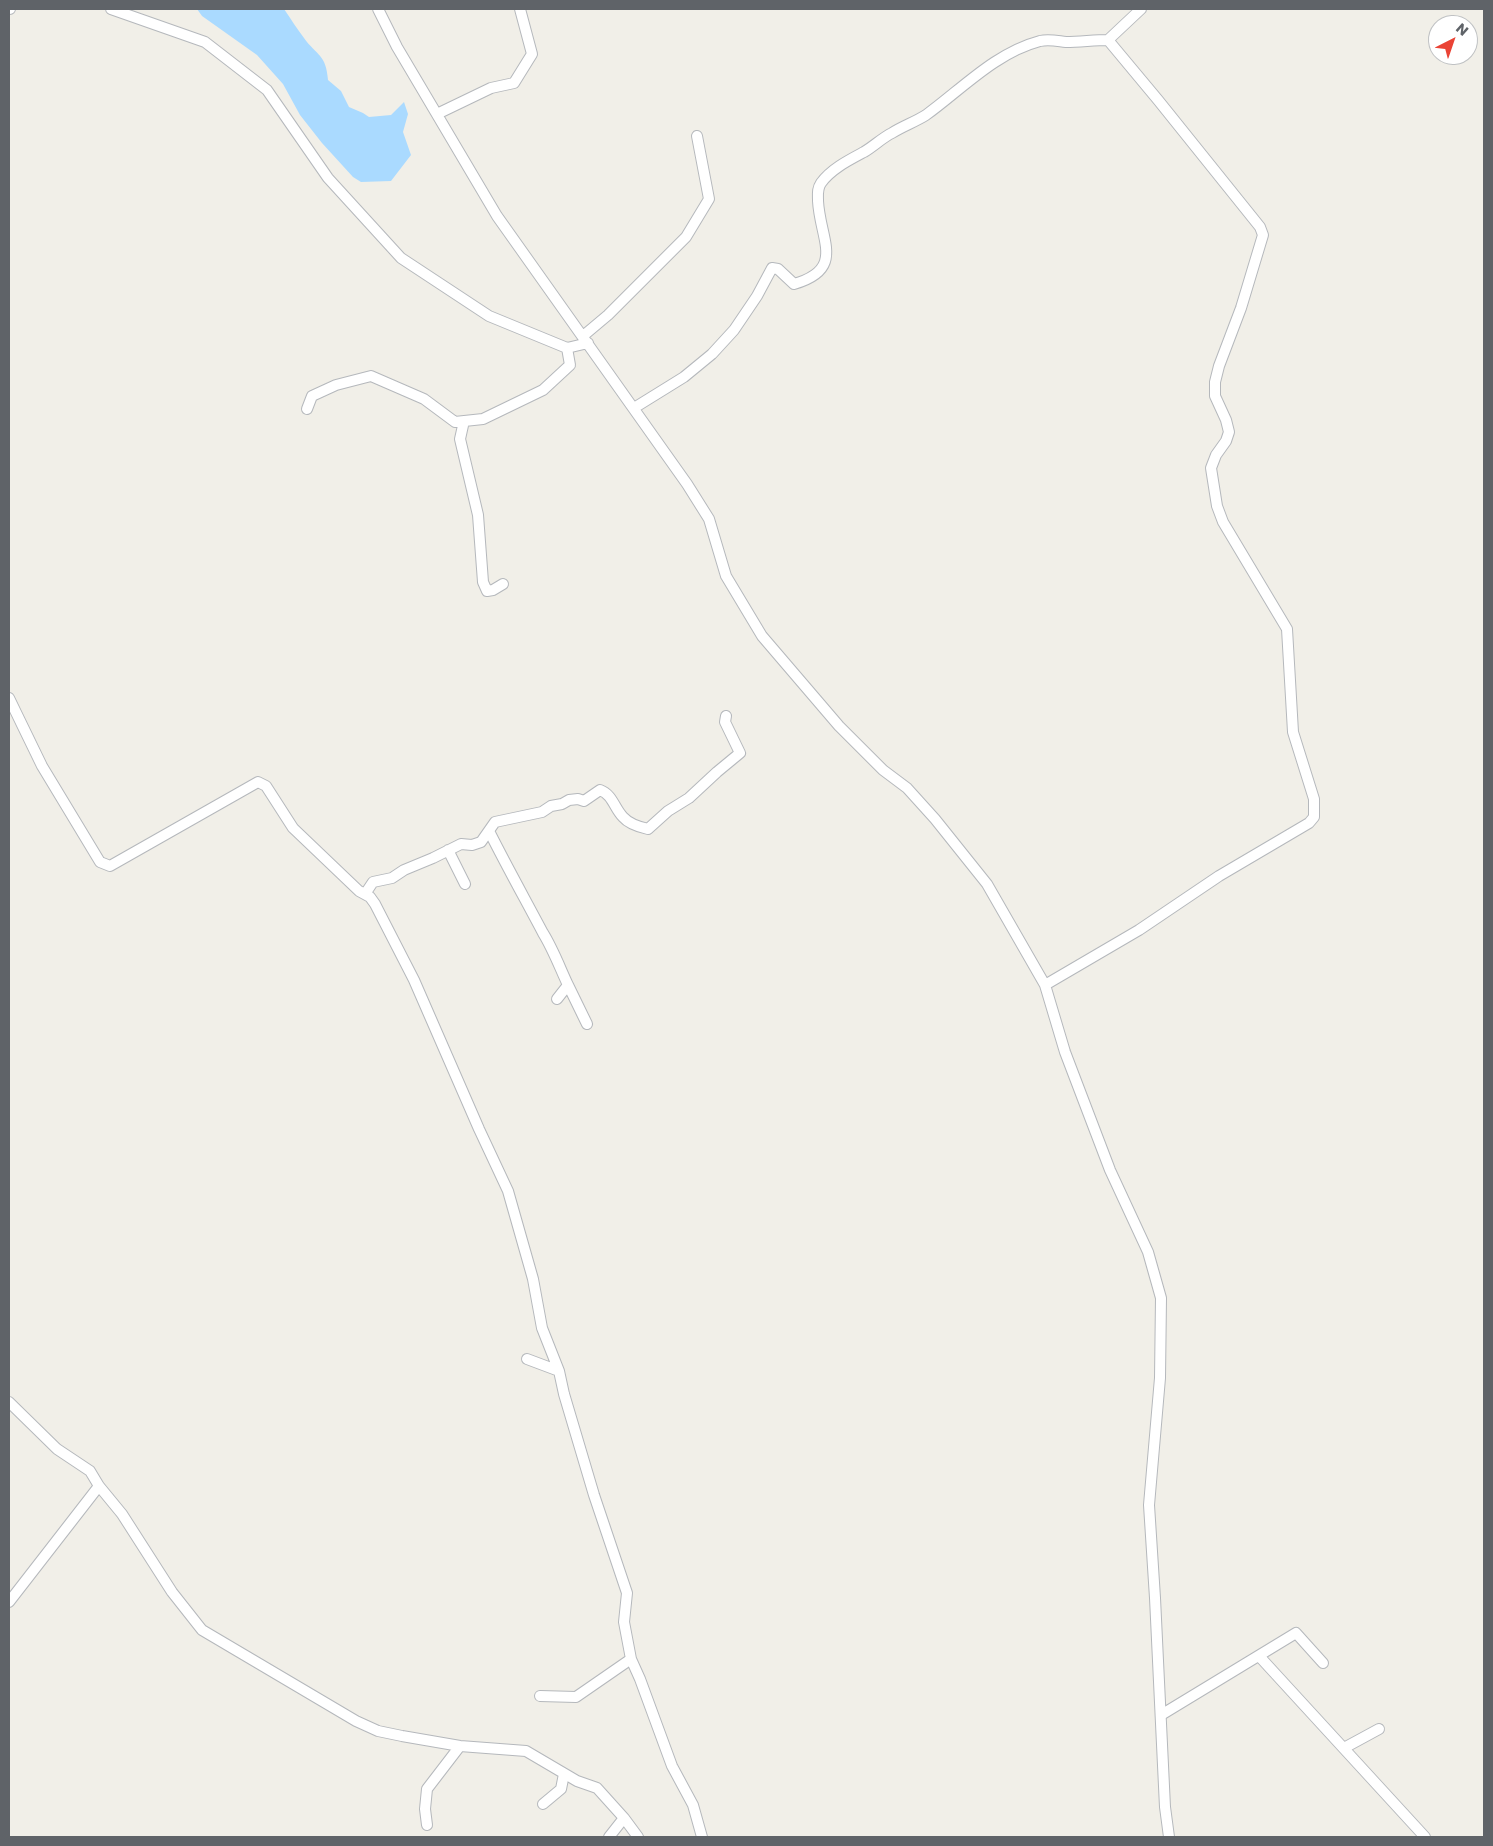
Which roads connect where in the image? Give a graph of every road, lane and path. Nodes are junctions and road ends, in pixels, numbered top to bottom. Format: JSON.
{"nodes":[{"id":1,"x":111,"y":9,"type":"edge"},
{"id":2,"x":378,"y":9,"type":"edge"},
{"id":3,"x":520,"y":9,"type":"edge"},
{"id":4,"x":1142,"y":9,"type":"edge"},
{"id":5,"x":1108,"y":40,"type":"junction"},
{"id":6,"x":437,"y":114,"type":"junction"},
{"id":7,"x":696,"y":136,"type":"dead end"},
{"id":8,"x":585,"y":339,"type":"junction"},
{"id":9,"x":567,"y":348,"type":"junction"},
{"id":10,"x":634,"y":408,"type":"junction"},
{"id":11,"x":307,"y":409,"type":"dead end"},
{"id":12,"x":464,"y":421,"type":"junction"},
{"id":13,"x":503,"y":584,"type":"dead end"},
{"id":14,"x":9,"y":698,"type":"edge"},
{"id":15,"x":726,"y":716,"type":"dead end"},
{"id":16,"x":489,"y":831,"type":"junction"},
{"id":17,"x":448,"y":850,"type":"junction"},
{"id":18,"x":465,"y":884,"type":"dead end"},
{"id":19,"x":365,"y":894,"type":"junction"},
{"id":20,"x":1045,"y":984,"type":"junction"},
{"id":21,"x":568,"y":985,"type":"junction"},
{"id":22,"x":557,"y":999,"type":"dead end"},
{"id":23,"x":587,"y":1024,"type":"dead end"},
{"id":24,"x":527,"y":1359,"type":"dead end"},
{"id":25,"x":559,"y":1371,"type":"junction"},
{"id":26,"x":9,"y":1402,"type":"edge"},
{"id":27,"x":99,"y":1486,"type":"junction"},
{"id":28,"x":9,"y":1602,"type":"edge"},
{"id":29,"x":1259,"y":1656,"type":"junction"},
{"id":30,"x":631,"y":1659,"type":"junction"},
{"id":31,"x":1323,"y":1663,"type":"dead end"},
{"id":32,"x":540,"y":1696,"type":"dead end"},
{"id":33,"x":1161,"y":1715,"type":"junction"},
{"id":34,"x":1378,"y":1730,"type":"dead end"},
{"id":35,"x":460,"y":1746,"type":"junction"},
{"id":36,"x":1344,"y":1748,"type":"junction"},
{"id":37,"x":564,"y":1774,"type":"junction"},
{"id":38,"x":543,"y":1804,"type":"dead end"},
{"id":39,"x":624,"y":1818,"type":"junction"},
{"id":40,"x":428,"y":1825,"type":"dead end"},
{"id":41,"x":609,"y":1837,"type":"edge"},
{"id":42,"x":638,"y":1837,"type":"edge"},
{"id":43,"x":702,"y":1837,"type":"edge"},
{"id":44,"x":1169,"y":1837,"type":"edge"},
{"id":45,"x":1426,"y":1837,"type":"edge"}],
"edges":[{"from":1,"to":9,"type":"street"},
{"from":2,"to":6,"type":"street"},
{"from":3,"to":6,"type":"street"},
{"from":4,"to":5,"type":"street"},
{"from":5,"to":10,"type":"street"},
{"from":5,"to":20,"type":"street"},
{"from":6,"to":8,"type":"street"},
{"from":7,"to":8,"type":"street"},
{"from":8,"to":9,"type":"street"},
{"from":8,"to":10,"type":"street"},
{"from":9,"to":12,"type":"street"},
{"from":10,"to":20,"type":"street"},
{"from":11,"to":12,"type":"street"},
{"from":12,"to":13,"type":"street"},
{"from":14,"to":19,"type":"street"},
{"from":15,"to":16,"type":"street"},
{"from":16,"to":17,"type":"street"},
{"from":16,"to":21,"type":"street"},
{"from":17,"to":18,"type":"street"},
{"from":17,"to":19,"type":"street"},
{"from":19,"to":25,"type":"street"},
{"from":20,"to":33,"type":"street"},
{"from":21,"to":22,"type":"street"},
{"from":21,"to":23,"type":"street"},
{"from":24,"to":25,"type":"street"},
{"from":25,"to":30,"type":"street"},
{"from":26,"to":27,"type":"street"},
{"from":27,"to":28,"type":"street"},
{"from":27,"to":35,"type":"street"},
{"from":29,"to":31,"type":"street"},
{"from":29,"to":33,"type":"street"},
{"from":29,"to":36,"type":"street"},
{"from":30,"to":32,"type":"street"},
{"from":30,"to":43,"type":"street"},
{"from":33,"to":44,"type":"street"},
{"from":34,"to":36,"type":"street"},
{"from":35,"to":37,"type":"street"},
{"from":35,"to":40,"type":"street"},
{"from":36,"to":45,"type":"street"},
{"from":37,"to":38,"type":"street"},
{"from":37,"to":39,"type":"street"},
{"from":39,"to":41,"type":"street"},
{"from":39,"to":42,"type":"street"}]}
